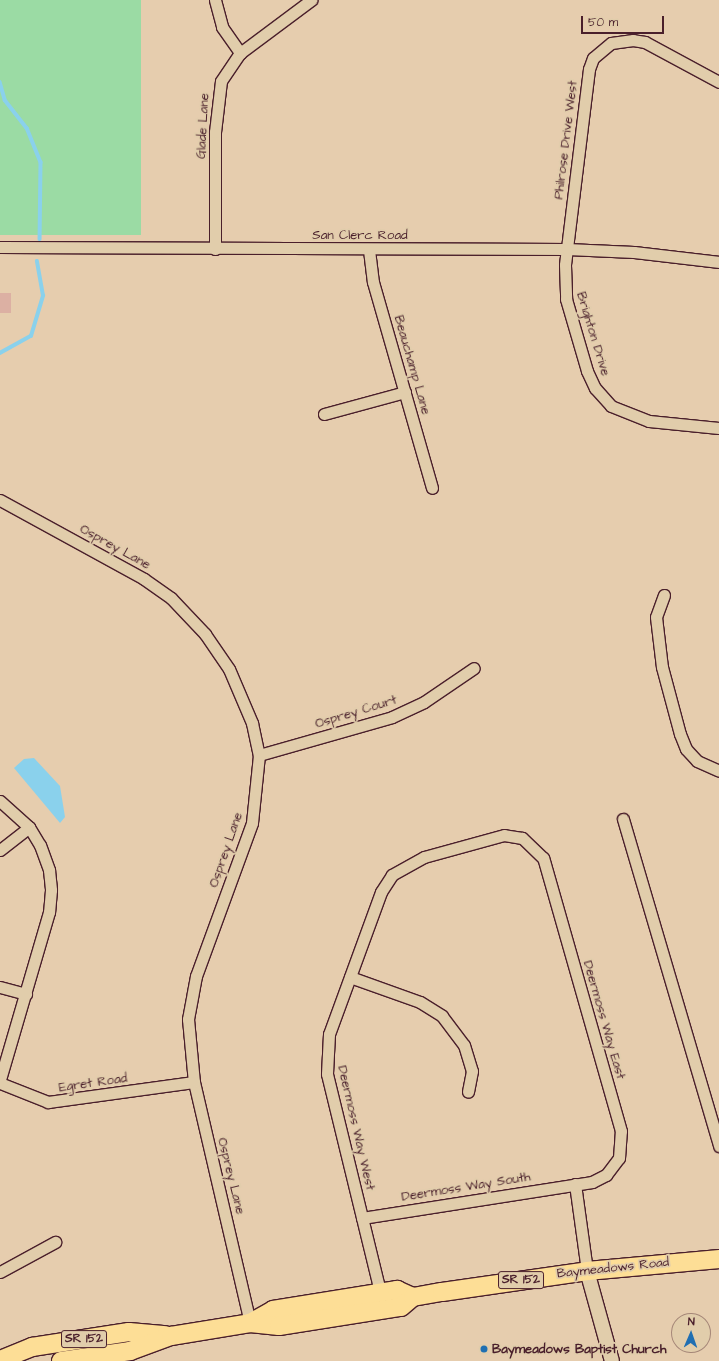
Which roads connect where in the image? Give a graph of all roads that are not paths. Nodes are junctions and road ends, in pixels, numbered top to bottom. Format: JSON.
{"nodes":[{"id":1,"x":215,"y":0,"type":"edge"},
{"id":2,"x":311,"y":0,"type":"edge"},
{"id":3,"x":240,"y":53,"type":"junction"},
{"id":4,"x":719,"y":82,"type":"edge"},
{"id":5,"x":0,"y":247,"type":"edge"},
{"id":6,"x":215,"y":249,"type":"junction"},
{"id":7,"x":567,"y":249,"type":"junction"},
{"id":8,"x":369,"y":250,"type":"junction"},
{"id":9,"x":719,"y":262,"type":"edge"},
{"id":10,"x":405,"y":392,"type":"junction"},
{"id":11,"x":324,"y":414,"type":"dead end"},
{"id":12,"x":719,"y":428,"type":"edge"},
{"id":13,"x":432,"y":488,"type":"dead end"},
{"id":14,"x":0,"y":500,"type":"edge"},
{"id":15,"x":664,"y":595,"type":"dead end"},
{"id":16,"x":474,"y":668,"type":"dead end"},
{"id":17,"x":259,"y":755,"type":"junction"},
{"id":18,"x":719,"y":771,"type":"edge"},
{"id":19,"x":0,"y":801,"type":"edge"},
{"id":20,"x":623,"y":819,"type":"dead end"},
{"id":21,"x":28,"y":827,"type":"junction"},
{"id":22,"x":530,"y":842,"type":"joint"},
{"id":23,"x":0,"y":850,"type":"edge"},
{"id":24,"x":350,"y":977,"type":"junction"},
{"id":25,"x":0,"y":987,"type":"edge"},
{"id":26,"x":26,"y":994,"type":"junction"},
{"id":27,"x":0,"y":1082,"type":"edge"},
{"id":28,"x":194,"y":1082,"type":"junction"},
{"id":29,"x":468,"y":1092,"type":"dead end"},
{"id":30,"x":719,"y":1146,"type":"edge"},
{"id":31,"x":575,"y":1184,"type":"junction"},
{"id":32,"x":362,"y":1218,"type":"junction"},
{"id":33,"x":55,"y":1242,"type":"dead end"},
{"id":34,"x":719,"y":1259,"type":"edge"},
{"id":35,"x":587,"y":1270,"type":"junction"},
{"id":36,"x":0,"y":1272,"type":"edge"},
{"id":37,"x":380,"y":1293,"type":"junction"},
{"id":38,"x":413,"y":1297,"type":"junction"},
{"id":39,"x":250,"y":1323,"type":"junction"},
{"id":40,"x":171,"y":1336,"type":"junction"},
{"id":41,"x":0,"y":1360,"type":"edge"},
{"id":42,"x":61,"y":1361,"type":"edge"},
{"id":43,"x":612,"y":1361,"type":"edge"}],
"edges":[{"from":1,"to":3,"type":"street"},
{"from":2,"to":3,"type":"street","name":"Glade Lane"},
{"from":3,"to":6,"type":"street","name":"Glade Lane"},
{"from":4,"to":7,"type":"street","name":"Philrose Drive West"},
{"from":5,"to":6,"type":"street","name":"San Clerc Road"},
{"from":6,"to":8,"type":"street","name":"San Clerc Road"},
{"from":7,"to":8,"type":"street","name":"San Clerc Road"},
{"from":7,"to":9,"type":"street","name":"San Clerc Road"},
{"from":7,"to":12,"type":"street","name":"Brighton Drive"},
{"from":8,"to":10,"type":"street","name":"Beauchamp Lane"},
{"from":10,"to":11,"type":"street"},
{"from":10,"to":13,"type":"street","name":"Beauchamp Lane"},
{"from":14,"to":17,"type":"street","name":"Osprey Lane"},
{"from":15,"to":18,"type":"street"},
{"from":16,"to":17,"type":"street","name":"Osprey Court"},
{"from":17,"to":28,"type":"street","name":"Osprey Lane"},
{"from":19,"to":21,"type":"street"},
{"from":20,"to":30,"type":"street"},
{"from":21,"to":23,"type":"street"},
{"from":21,"to":26,"type":"street"},
{"from":22,"to":24,"type":"street","name":"Deermoss Way West"},
{"from":22,"to":31,"type":"street","name":"Deermoss Way East"},
{"from":24,"to":29,"type":"street"},
{"from":24,"to":32,"type":"street","name":"Deermoss Way West"},
{"from":25,"to":26,"type":"street"},
{"from":26,"to":27,"type":"street"},
{"from":27,"to":28,"type":"street","name":"Egret Road"},
{"from":28,"to":39,"type":"street","name":"Osprey Lane"},
{"from":31,"to":32,"type":"street","name":"Deermoss Way South"},
{"from":31,"to":35,"type":"street"},
{"from":32,"to":37,"type":"street","name":"Deermoss Way West"},
{"from":33,"to":36,"type":"street"},
{"from":34,"to":35,"type":"main road","name":"Baymeadows Road","number":"SR 152"},
{"from":35,"to":38,"type":"main road","name":"Baymeadows Road","number":"SR 152"},
{"from":35,"to":43,"type":"street"},
{"from":37,"to":38,"type":"main road","name":"Baymeadows Road","number":"SR 152"},
{"from":37,"to":39,"type":"main road","name":"Baymeadows Road","number":"SR 152"},
{"from":38,"to":39,"type":"main road","name":"Baymeadows Road","number":"SR 152"},
{"from":39,"to":40,"type":"main road","name":"Baymeadows Road","number":"SR 152"},
{"from":40,"to":41,"type":"main road","name":"Baymeadows Road","number":"SR 152"},
{"from":40,"to":42,"type":"main road","name":"Baymeadows Road"}]}
